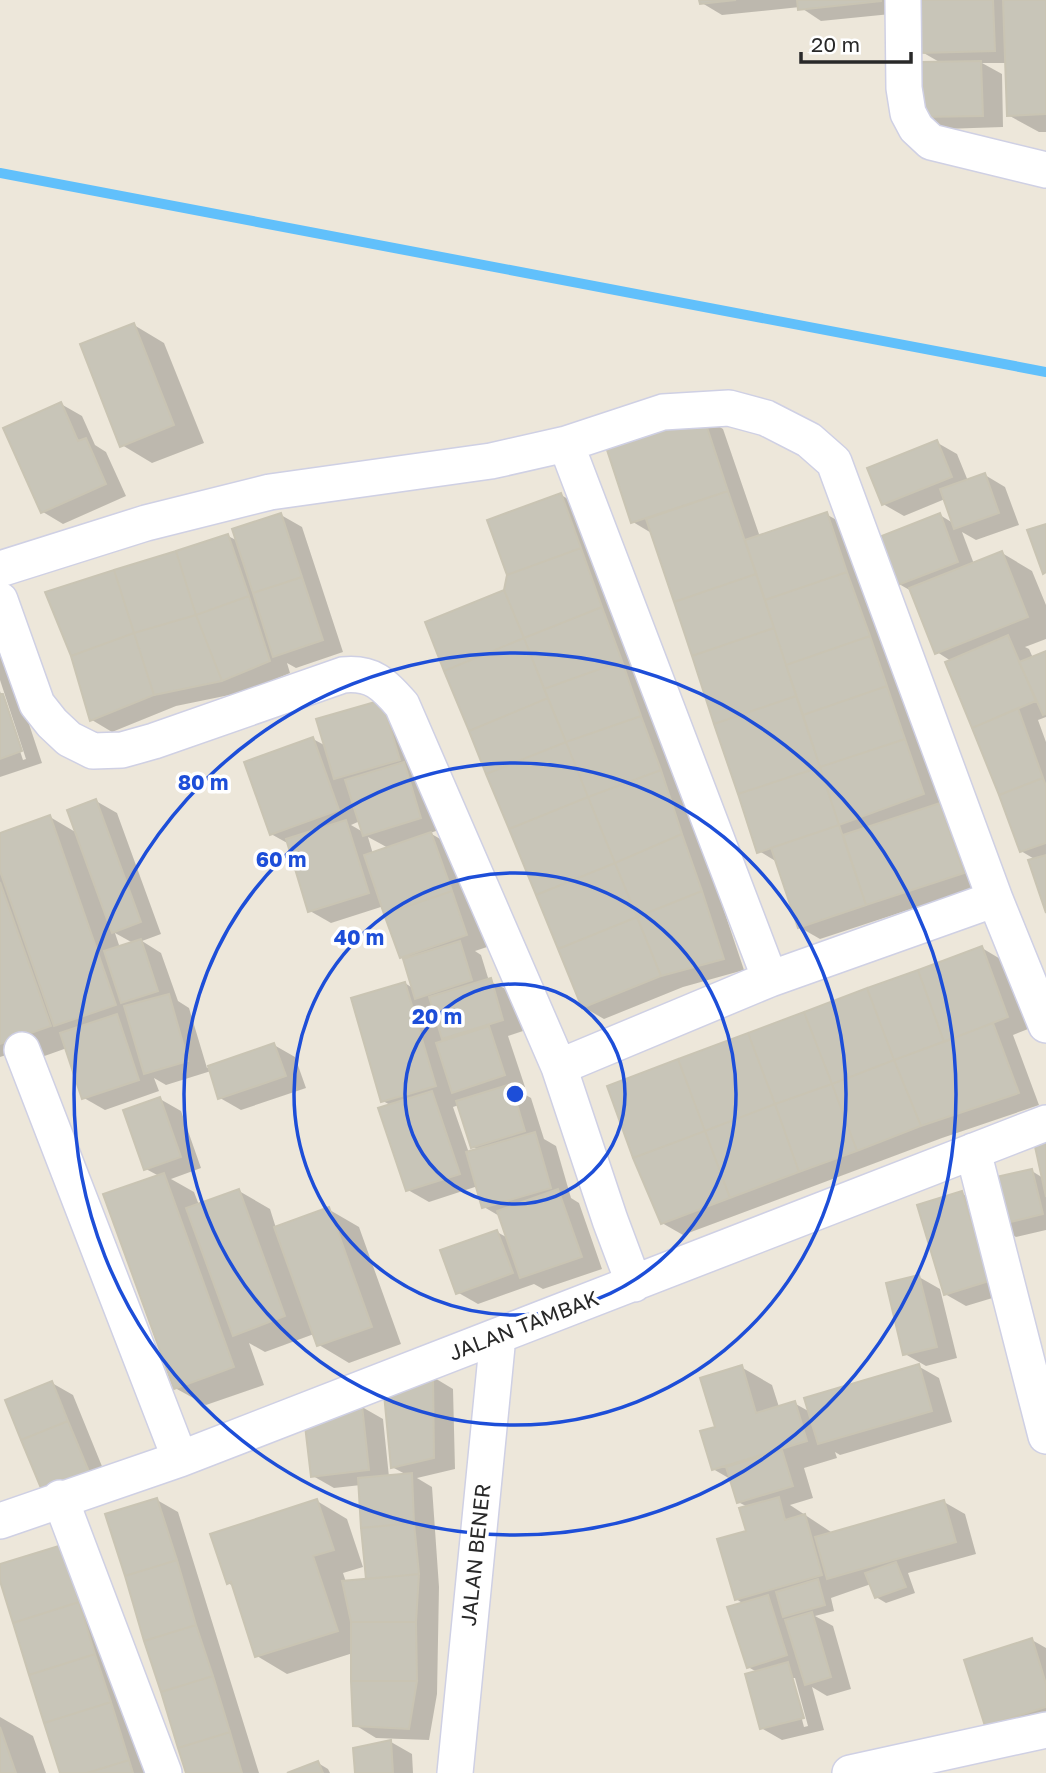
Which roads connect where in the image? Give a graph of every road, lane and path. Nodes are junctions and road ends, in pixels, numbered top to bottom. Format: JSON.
{"nodes":[{"id":1,"x":903,"y":0,"type":"edge"},
{"id":2,"x":1046,"y":170,"type":"edge"},
{"id":3,"x":566,"y":444,"type":"junction"},
{"id":4,"x":0,"y":569,"type":"edge"},
{"id":5,"x":0,"y":600,"type":"edge"},
{"id":6,"x":995,"y":899,"type":"junction"},
{"id":7,"x":770,"y":979,"type":"junction"},
{"id":8,"x":1046,"y":1025,"type":"edge"},
{"id":9,"x":22,"y":1050,"type":"dead end"},
{"id":10,"x":559,"y":1067,"type":"junction"},
{"id":11,"x":1046,"y":1123,"type":"edge"},
{"id":12,"x":973,"y":1151,"type":"junction"},
{"id":13,"x":634,"y":1284,"type":"junction"},
{"id":14,"x":498,"y":1336,"type":"junction"},
{"id":15,"x":1046,"y":1436,"type":"edge"},
{"id":16,"x":180,"y":1459,"type":"junction"},
{"id":17,"x":61,"y":1499,"type":"junction"},
{"id":18,"x":0,"y":1521,"type":"edge"},
{"id":19,"x":1046,"y":1730,"type":"edge"},
{"id":20,"x":164,"y":1773,"type":"edge"},
{"id":21,"x":455,"y":1773,"type":"edge"},
{"id":22,"x":850,"y":1773,"type":"edge"}],
"edges":[{"from":1,"to":2,"type":"street"},
{"from":3,"to":4,"type":"street"},
{"from":3,"to":6,"type":"street"},
{"from":3,"to":7,"type":"street"},
{"from":5,"to":10,"type":"street"},
{"from":6,"to":7,"type":"street"},
{"from":6,"to":8,"type":"street"},
{"from":7,"to":10,"type":"street"},
{"from":9,"to":16,"type":"street"},
{"from":10,"to":13,"type":"street"},
{"from":11,"to":12,"type":"street","name":"JALAN TAMBAK"},
{"from":12,"to":13,"type":"street","name":"JALAN TAMBAK"},
{"from":12,"to":15,"type":"street"},
{"from":13,"to":14,"type":"street","name":"JALAN TAMBAK"},
{"from":14,"to":16,"type":"street","name":"JALAN TAMBAK"},
{"from":14,"to":21,"type":"street","name":"JALAN BENER"},
{"from":16,"to":17,"type":"street","name":"JALAN TAMBAK"},
{"from":17,"to":18,"type":"street","name":"JALAN TAMBAK"},
{"from":17,"to":20,"type":"street"},
{"from":19,"to":22,"type":"street"}]}
